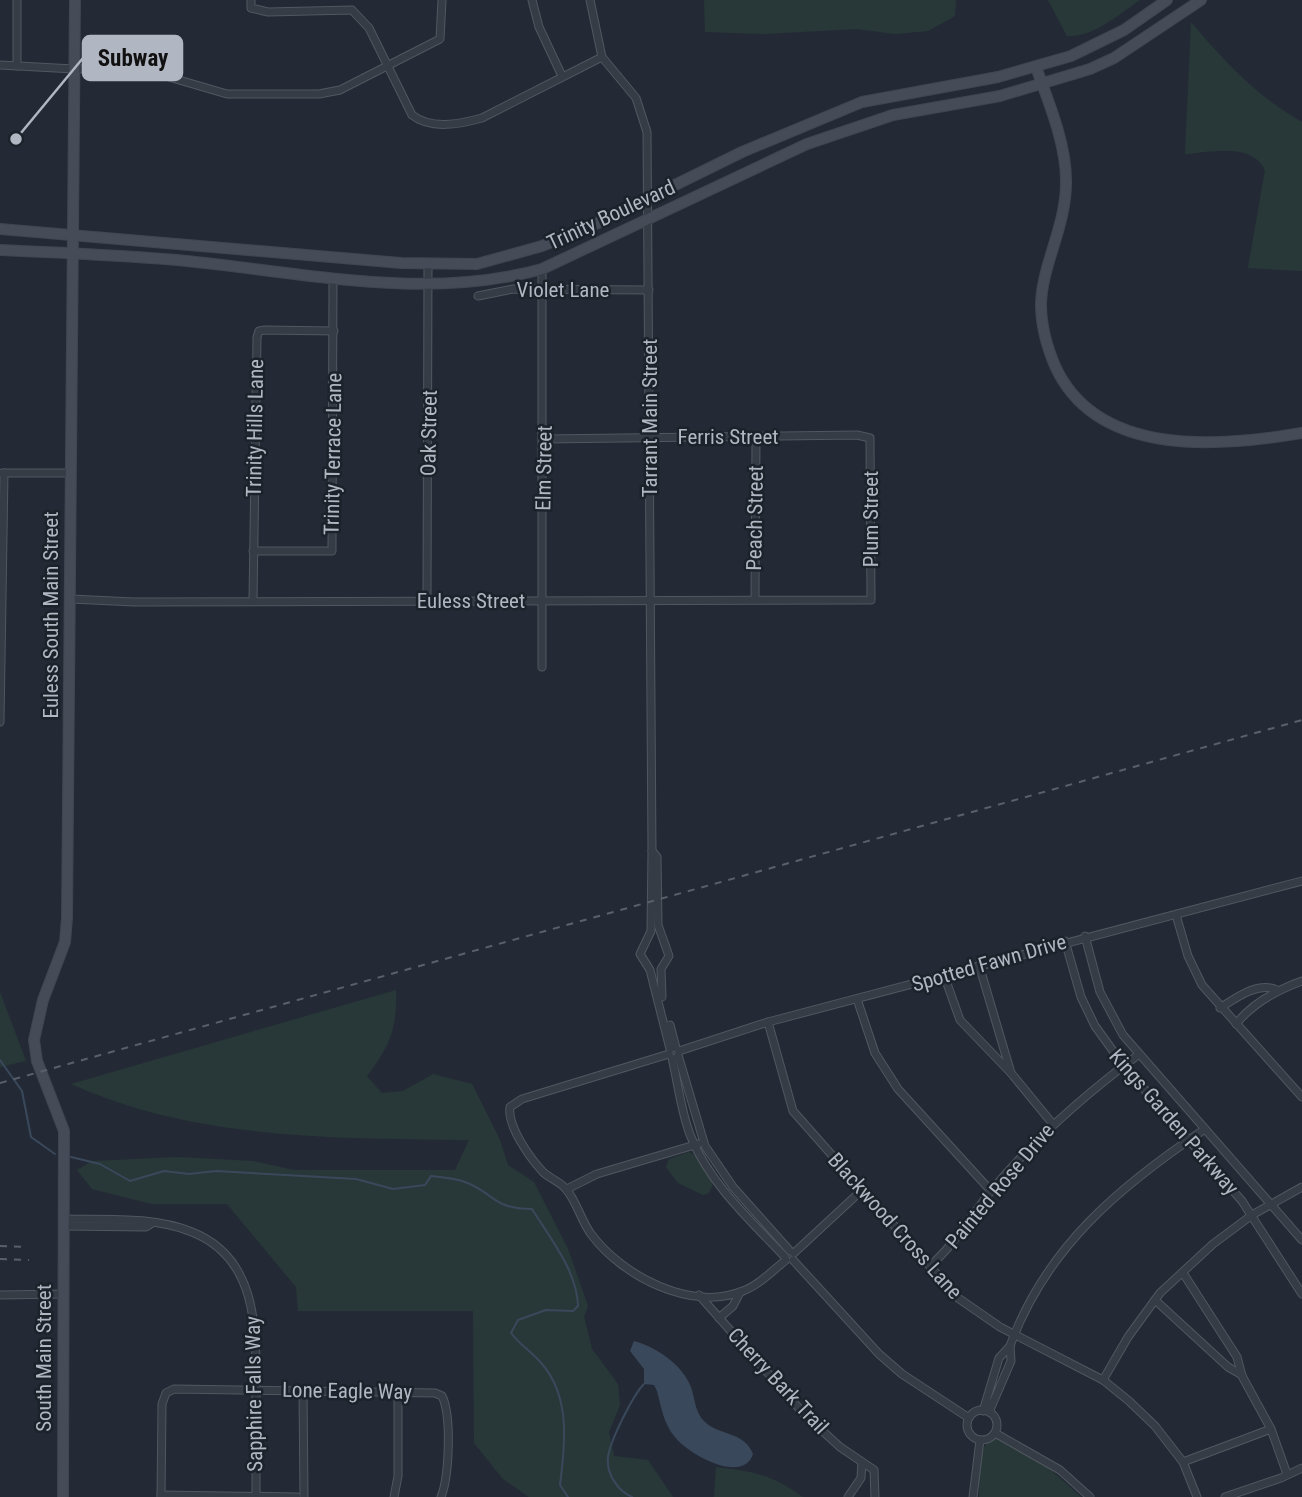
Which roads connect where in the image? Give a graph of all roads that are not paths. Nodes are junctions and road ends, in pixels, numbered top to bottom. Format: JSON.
{"nodes":[{"id":1,"x":18,"y":0,"type":"edge"},
{"id":2,"x":75,"y":0,"type":"edge"},
{"id":3,"x":251,"y":0,"type":"edge"},
{"id":4,"x":442,"y":0,"type":"edge"},
{"id":5,"x":532,"y":0,"type":"edge"},
{"id":6,"x":590,"y":0,"type":"edge"},
{"id":7,"x":1167,"y":0,"type":"edge"},
{"id":8,"x":1201,"y":0,"type":"edge"},
{"id":9,"x":603,"y":57,"type":"junction"},
{"id":10,"x":0,"y":65,"type":"edge"},
{"id":11,"x":18,"y":66,"type":"junction"},
{"id":12,"x":387,"y":66,"type":"junction"},
{"id":13,"x":1036,"y":67,"type":"junction"},
{"id":14,"x":74,"y":69,"type":"junction"},
{"id":15,"x":562,"y":76,"type":"junction"},
{"id":16,"x":1042,"y":85,"type":"junction"},
{"id":17,"x":649,"y":197,"type":"junction"},
{"id":18,"x":649,"y":218,"type":"junction"},
{"id":19,"x":0,"y":229,"type":"edge"},
{"id":20,"x":72,"y":234,"type":"junction"},
{"id":21,"x":0,"y":250,"type":"edge"},
{"id":22,"x":72,"y":254,"type":"junction"},
{"id":23,"x":428,"y":265,"type":"junction"},
{"id":24,"x":542,"y":269,"type":"junction"},
{"id":25,"x":333,"y":278,"type":"junction"},
{"id":26,"x":430,"y":284,"type":"junction"},
{"id":27,"x":649,"y":290,"type":"junction"},
{"id":28,"x":544,"y":291,"type":"junction"},
{"id":29,"x":478,"y":296,"type":"dead end"},
{"id":30,"x":334,"y":331,"type":"junction"},
{"id":31,"x":1302,"y":433,"type":"edge"},
{"id":32,"x":650,"y":437,"type":"junction"},
{"id":33,"x":756,"y":438,"type":"junction"},
{"id":34,"x":870,"y":438,"type":"joint"},
{"id":35,"x":544,"y":439,"type":"junction"},
{"id":36,"x":2,"y":473,"type":"edge"},
{"id":37,"x":71,"y":473,"type":"junction"},
{"id":38,"x":253,"y":551,"type":"junction"},
{"id":39,"x":755,"y":598,"type":"junction"},
{"id":40,"x":71,"y":599,"type":"junction"},
{"id":41,"x":650,"y":599,"type":"junction"},
{"id":42,"x":253,"y":600,"type":"junction"},
{"id":43,"x":872,"y":600,"type":"joint"},
{"id":44,"x":426,"y":601,"type":"junction"},
{"id":45,"x":541,"y":601,"type":"junction"},
{"id":46,"x":542,"y":667,"type":"dead end"},
{"id":47,"x":1,"y":722,"type":"edge"},
{"id":48,"x":1302,"y":881,"type":"edge"},
{"id":49,"x":654,"y":896,"type":"junction"},
{"id":50,"x":1176,"y":915,"type":"junction"},
{"id":51,"x":1085,"y":936,"type":"junction"},
{"id":52,"x":1065,"y":942,"type":"junction"},
{"id":53,"x":979,"y":965,"type":"junction"},
{"id":54,"x":661,"y":969,"type":"junction"},
{"id":55,"x":650,"y":970,"type":"junction"},
{"id":56,"x":944,"y":975,"type":"junction"},
{"id":57,"x":1302,"y":981,"type":"edge"},
{"id":58,"x":1277,"y":990,"type":"junction"},
{"id":59,"x":857,"y":999,"type":"junction"},
{"id":60,"x":1220,"y":1008,"type":"junction"},
{"id":61,"x":768,"y":1022,"type":"junction"},
{"id":62,"x":1236,"y":1024,"type":"junction"},
{"id":63,"x":674,"y":1053,"type":"junction"},
{"id":64,"x":1138,"y":1055,"type":"junction"},
{"id":65,"x":1124,"y":1066,"type":"junction"},
{"id":66,"x":1011,"y":1073,"type":"junction"},
{"id":67,"x":1299,"y":1088,"type":"edge"},
{"id":68,"x":1302,"y":1097,"type":"edge"},
{"id":69,"x":1052,"y":1123,"type":"junction"},
{"id":70,"x":1205,"y":1129,"type":"junction"},
{"id":71,"x":1190,"y":1139,"type":"junction"},
{"id":72,"x":704,"y":1142,"type":"junction"},
{"id":73,"x":695,"y":1145,"type":"junction"},
{"id":74,"x":1302,"y":1187,"type":"edge"},
{"id":75,"x":567,"y":1189,"type":"junction"},
{"id":76,"x":862,"y":1190,"type":"junction"},
{"id":77,"x":991,"y":1191,"type":"junction"},
{"id":78,"x":1272,"y":1203,"type":"junction"},
{"id":79,"x":1252,"y":1215,"type":"junction"},
{"id":80,"x":65,"y":1222,"type":"junction"},
{"id":81,"x":1302,"y":1240,"type":"edge"},
{"id":82,"x":789,"y":1256,"type":"junction"},
{"id":83,"x":930,"y":1266,"type":"junction"},
{"id":84,"x":1183,"y":1273,"type":"junction"},
{"id":85,"x":740,"y":1292,"type":"junction"},
{"id":86,"x":0,"y":1294,"type":"edge"},
{"id":87,"x":64,"y":1294,"type":"junction"},
{"id":88,"x":1302,"y":1294,"type":"edge"},
{"id":89,"x":699,"y":1295,"type":"junction"},
{"id":90,"x":1155,"y":1300,"type":"junction"},
{"id":91,"x":719,"y":1318,"type":"junction"},
{"id":92,"x":1014,"y":1335,"type":"junction"},
{"id":93,"x":1010,"y":1346,"type":"junction"},
{"id":94,"x":1242,"y":1375,"type":"junction"},
{"id":95,"x":1103,"y":1380,"type":"junction"},
{"id":96,"x":256,"y":1390,"type":"junction"},
{"id":97,"x":303,"y":1390,"type":"junction"},
{"id":98,"x":398,"y":1392,"type":"junction"},
{"id":99,"x":986,"y":1411,"type":"junction"},
{"id":100,"x":969,"y":1418,"type":"junction"},
{"id":101,"x":1271,"y":1429,"type":"junction"},
{"id":102,"x":995,"y":1433,"type":"junction"},
{"id":103,"x":980,"y":1440,"type":"junction"},
{"id":104,"x":862,"y":1462,"type":"junction"},
{"id":105,"x":1182,"y":1462,"type":"junction"},
{"id":106,"x":1302,"y":1468,"type":"edge"},
{"id":107,"x":1287,"y":1474,"type":"junction"},
{"id":108,"x":162,"y":1496,"type":"edge"},
{"id":109,"x":256,"y":1496,"type":"edge"},
{"id":110,"x":63,"y":1497,"type":"edge"},
{"id":111,"x":297,"y":1497,"type":"edge"},
{"id":112,"x":304,"y":1497,"type":"edge"},
{"id":113,"x":394,"y":1497,"type":"edge"},
{"id":114,"x":441,"y":1497,"type":"edge"},
{"id":115,"x":848,"y":1497,"type":"edge"},
{"id":116,"x":875,"y":1497,"type":"edge"},
{"id":117,"x":974,"y":1497,"type":"edge"},
{"id":118,"x":1090,"y":1497,"type":"edge"},
{"id":119,"x":1197,"y":1497,"type":"edge"},
{"id":120,"x":1225,"y":1497,"type":"edge"}],
"edges":[{"from":1,"to":11,"type":"street"},
{"from":2,"to":14,"type":"main road","name":"Euless South Main Street"},
{"from":3,"to":12,"type":"street"},
{"from":4,"to":12,"type":"street"},
{"from":5,"to":15,"type":"street"},
{"from":6,"to":9,"type":"street","name":"Tarrant Main Street"},
{"from":7,"to":13,"type":"main road","name":"Trinity Boulevard"},
{"from":8,"to":16,"type":"main road","name":"Trinity Boulevard"},
{"from":9,"to":15,"type":"street"},
{"from":9,"to":17,"type":"street","name":"Tarrant Main Street"},
{"from":10,"to":11,"type":"street"},
{"from":11,"to":14,"type":"street"},
{"from":12,"to":14,"type":"street"},
{"from":12,"to":15,"type":"street"},
{"from":13,"to":16,"type":"main road"},
{"from":13,"to":17,"type":"main road","name":"Trinity Boulevard"},
{"from":14,"to":20,"type":"main road","name":"Euless South Main Street"},
{"from":16,"to":18,"type":"main road","name":"Trinity Boulevard"},
{"from":16,"to":31,"type":"main road"},
{"from":17,"to":18,"type":"street","name":"Tarrant Main Street"},
{"from":17,"to":23,"type":"main road","name":"Trinity Boulevard"},
{"from":18,"to":24,"type":"main road","name":"Trinity Boulevard"},
{"from":18,"to":27,"type":"street","name":"Tarrant Main Street"},
{"from":19,"to":20,"type":"main road","name":"Trinity Boulevard"},
{"from":20,"to":22,"type":"main road","name":"Euless South Main Street"},
{"from":20,"to":23,"type":"main road","name":"Trinity Boulevard"},
{"from":21,"to":22,"type":"main road","name":"Trinity Boulevard"},
{"from":22,"to":25,"type":"main road","name":"Trinity Boulevard"},
{"from":22,"to":37,"type":"main road","name":"Euless South Main Street"},
{"from":23,"to":26,"type":"street","name":"Oak Street"},
{"from":24,"to":26,"type":"main road","name":"Trinity Boulevard"},
{"from":24,"to":28,"type":"street","name":"Elm Street"},
{"from":25,"to":26,"type":"main road","name":"Trinity Boulevard"},
{"from":25,"to":30,"type":"street","name":"Trinity Terrace Lane"},
{"from":26,"to":44,"type":"street","name":"Oak Street"},
{"from":27,"to":28,"type":"street","name":"Violet Lane"},
{"from":27,"to":32,"type":"street","name":"Tarrant Main Street"},
{"from":28,"to":29,"type":"street","name":"Violet Lane"},
{"from":28,"to":35,"type":"street","name":"Elm Street"},
{"from":30,"to":38,"type":"street","name":"Trinity Hills Lane"},
{"from":30,"to":38,"type":"street","name":"Trinity Terrace Lane"},
{"from":32,"to":33,"type":"street","name":"Ferris Street"},
{"from":32,"to":35,"type":"street","name":"Ferris Street"},
{"from":32,"to":41,"type":"street","name":"Tarrant Main Street"},
{"from":33,"to":34,"type":"street","name":"Ferris Street"},
{"from":33,"to":39,"type":"street","name":"Peach Street"},
{"from":34,"to":43,"type":"street","name":"Plum Street"},
{"from":35,"to":45,"type":"street","name":"Elm Street"},
{"from":36,"to":37,"type":"street"},
{"from":36,"to":47,"type":"street"},
{"from":37,"to":40,"type":"main road","name":"Euless South Main Street"},
{"from":38,"to":42,"type":"street","name":"Trinity Hills Lane"},
{"from":39,"to":41,"type":"street","name":"Euless Street"},
{"from":39,"to":43,"type":"street","name":"Euless Street"},
{"from":40,"to":42,"type":"street","name":"Euless Street"},
{"from":40,"to":80,"type":"main road","name":"Euless South Main Street"},
{"from":41,"to":45,"type":"street","name":"Euless Street"},
{"from":41,"to":49,"type":"street","name":"Tarrant Main Street"},
{"from":42,"to":44,"type":"street","name":"Euless Street"},
{"from":44,"to":45,"type":"street","name":"Euless Street"},
{"from":45,"to":46,"type":"street","name":"Elm Street"},
{"from":48,"to":50,"type":"street","name":"Spotted Fawn Drive"},
{"from":49,"to":54,"type":"street"},
{"from":49,"to":55,"type":"street"},
{"from":50,"to":51,"type":"street","name":"Spotted Fawn Drive"},
{"from":50,"to":60,"type":"street"},
{"from":51,"to":52,"type":"street","name":"Spotted Fawn Drive"},
{"from":51,"to":64,"type":"street","name":"Kings Garden Parkway"},
{"from":52,"to":53,"type":"street","name":"Spotted Fawn Drive"},
{"from":52,"to":65,"type":"street","name":"Kings Garden Parkway"},
{"from":53,"to":56,"type":"street","name":"Spotted Fawn Drive"},
{"from":53,"to":66,"type":"street"},
{"from":54,"to":55,"type":"street"},
{"from":54,"to":63,"type":"street"},
{"from":55,"to":63,"type":"street"},
{"from":56,"to":59,"type":"street","name":"Spotted Fawn Drive"},
{"from":56,"to":66,"type":"street"},
{"from":57,"to":58,"type":"street"},
{"from":58,"to":60,"type":"street"},
{"from":58,"to":62,"type":"street"},
{"from":59,"to":61,"type":"street","name":"Spotted Fawn Drive"},
{"from":59,"to":77,"type":"street"},
{"from":60,"to":62,"type":"street"},
{"from":61,"to":63,"type":"street","name":"Spotted Fawn Drive"},
{"from":61,"to":76,"type":"street","name":"Blackwood Cross Lane"},
{"from":62,"to":67,"type":"street"},
{"from":63,"to":72,"type":"street"},
{"from":63,"to":73,"type":"street"},
{"from":63,"to":75,"type":"street","name":"Spotted Fawn Drive"},
{"from":64,"to":65,"type":"street","name":"Painted Rose Drive"},
{"from":64,"to":70,"type":"street","name":"Kings Garden Parkway"},
{"from":65,"to":69,"type":"street","name":"Painted Rose Drive"},
{"from":65,"to":71,"type":"street","name":"Kings Garden Parkway"},
{"from":66,"to":69,"type":"street"},
{"from":67,"to":68,"type":"street"},
{"from":69,"to":77,"type":"street","name":"Painted Rose Drive"},
{"from":70,"to":71,"type":"street"},
{"from":70,"to":78,"type":"street","name":"Kings Garden Parkway"},
{"from":71,"to":79,"type":"street","name":"Kings Garden Parkway"},
{"from":71,"to":92,"type":"street"},
{"from":72,"to":73,"type":"street"},
{"from":72,"to":82,"type":"street"},
{"from":73,"to":75,"type":"street"},
{"from":73,"to":82,"type":"street"},
{"from":74,"to":78,"type":"street"},
{"from":75,"to":89,"type":"street"},
{"from":76,"to":82,"type":"street"},
{"from":76,"to":83,"type":"street","name":"Blackwood Cross Lane"},
{"from":77,"to":83,"type":"street","name":"Painted Rose Drive"},
{"from":78,"to":79,"type":"street"},
{"from":78,"to":81,"type":"street","name":"Kings Garden Parkway"},
{"from":79,"to":84,"type":"street"},
{"from":79,"to":88,"type":"street","name":"Kings Garden Parkway"},
{"from":80,"to":87,"type":"main road","name":"South Main Street"},
{"from":80,"to":96,"type":"street","name":"Sapphire Falls Way"},
{"from":82,"to":85,"type":"street"},
{"from":82,"to":100,"type":"street"},
{"from":83,"to":92,"type":"street","name":"Blackwood Cross Lane"},
{"from":84,"to":90,"type":"street"},
{"from":84,"to":94,"type":"street"},
{"from":85,"to":89,"type":"street"},
{"from":85,"to":91,"type":"street"},
{"from":86,"to":87,"type":"street"},
{"from":87,"to":110,"type":"main road","name":"South Main Street"},
{"from":89,"to":91,"type":"street","name":"Cherry Bark Trail"},
{"from":90,"to":94,"type":"street"},
{"from":90,"to":95,"type":"street"},
{"from":91,"to":104,"type":"street","name":"Cherry Bark Trail"},
{"from":92,"to":93,"type":"street"},
{"from":92,"to":95,"type":"street","name":"Blackwood Cross Lane"},
{"from":93,"to":99,"type":"street"},
{"from":93,"to":99,"type":"street"},
{"from":94,"to":101,"type":"street"},
{"from":95,"to":105,"type":"street","name":"Blackwood Cross Lane"},
{"from":96,"to":97,"type":"street","name":"Lone Eagle Way"},
{"from":96,"to":108,"type":"street","name":"Lone Eagle Way"},
{"from":96,"to":109,"type":"street","name":"Sapphire Falls Way"},
{"from":97,"to":98,"type":"street","name":"Lone Eagle Way"},
{"from":97,"to":112,"type":"street"},
{"from":98,"to":113,"type":"street"},
{"from":98,"to":114,"type":"street","name":"Lone Eagle Way"},
{"from":99,"to":100,"type":"street"},
{"from":99,"to":102,"type":"street"},
{"from":100,"to":103,"type":"street"},
{"from":101,"to":105,"type":"street"},
{"from":101,"to":107,"type":"street"},
{"from":102,"to":103,"type":"street"},
{"from":102,"to":118,"type":"street"},
{"from":103,"to":117,"type":"street"},
{"from":104,"to":115,"type":"street"},
{"from":104,"to":116,"type":"street","name":"Cherry Bark Trail"},
{"from":105,"to":119,"type":"street","name":"Blackwood Cross Lane"},
{"from":106,"to":107,"type":"street"},
{"from":107,"to":120,"type":"street"},
{"from":108,"to":109,"type":"street"},
{"from":109,"to":111,"type":"street"}]}
